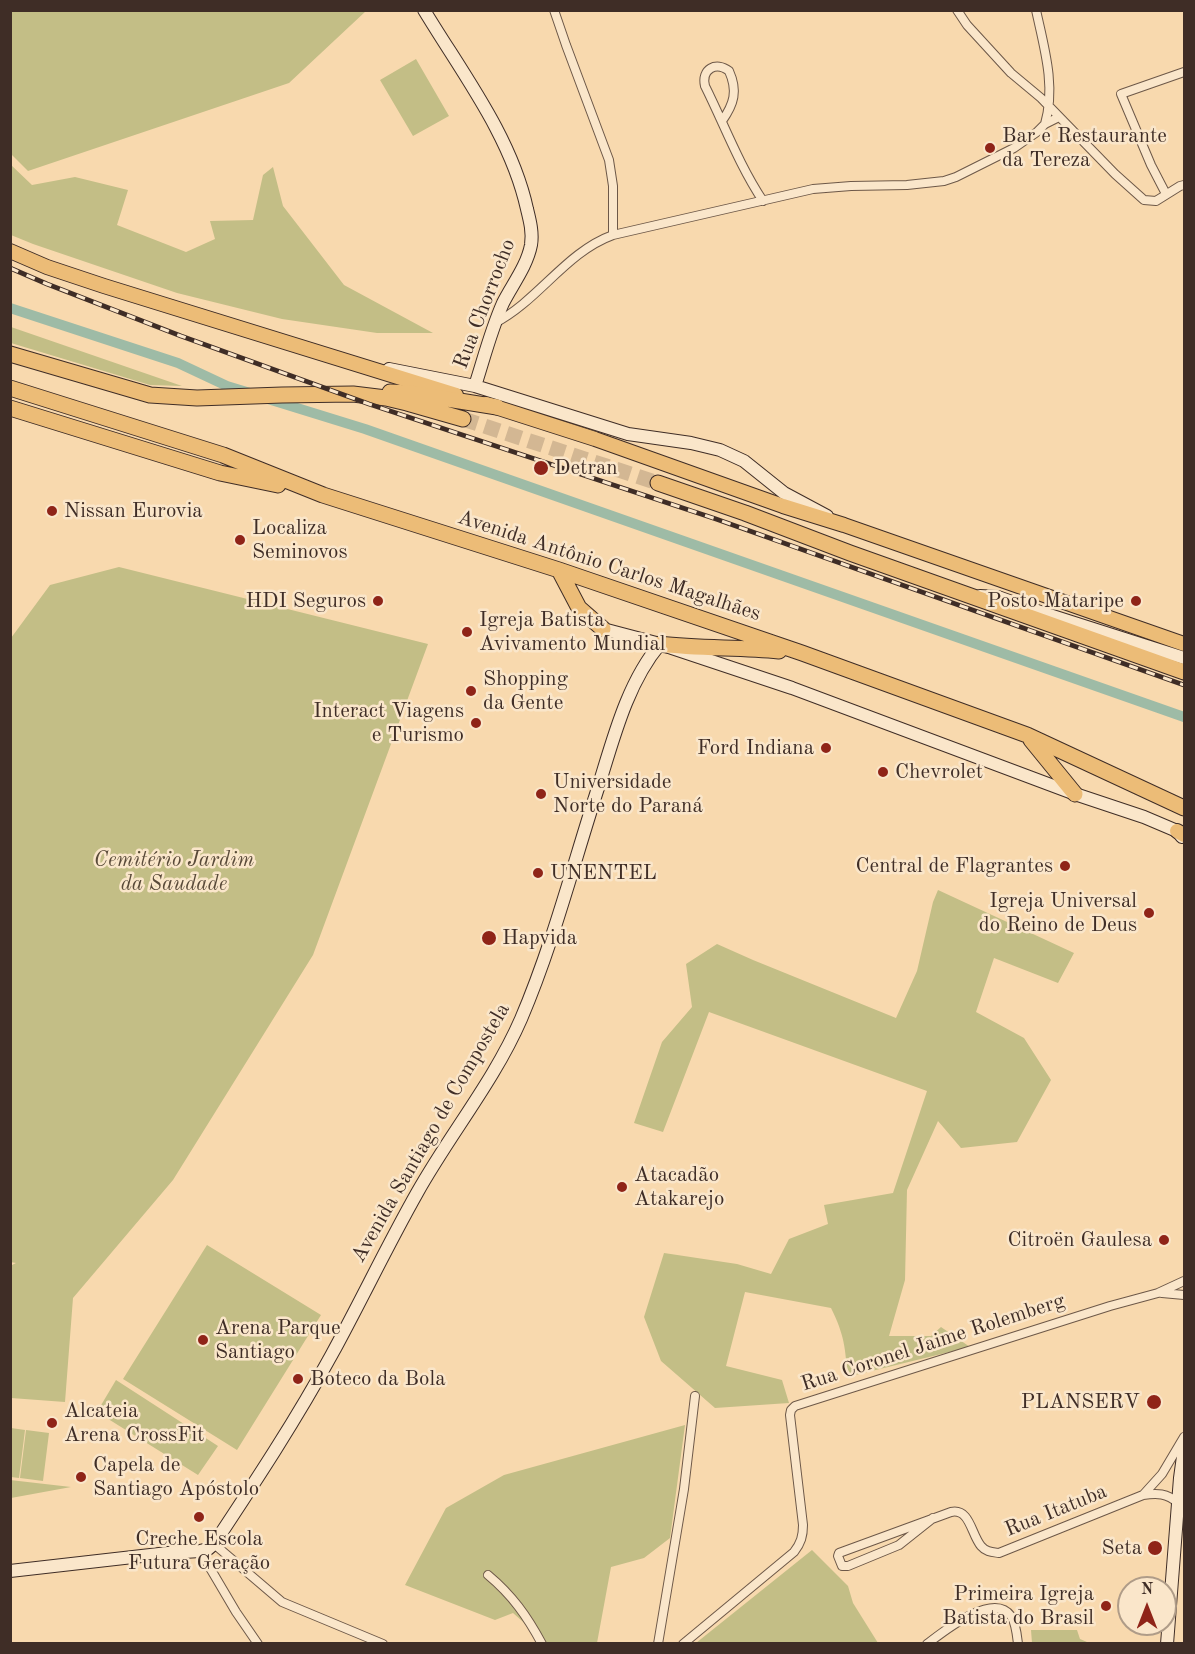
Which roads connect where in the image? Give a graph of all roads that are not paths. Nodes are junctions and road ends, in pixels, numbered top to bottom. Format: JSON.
{"nodes":[{"id":1,"x":424,"y":10,"type":"edge"},
{"id":2,"x":554,"y":10,"type":"edge"},
{"id":3,"x":957,"y":10,"type":"edge"},
{"id":4,"x":1036,"y":10,"type":"edge"},
{"id":5,"x":1185,"y":72,"type":"edge"},
{"id":6,"x":1049,"y":106,"type":"junction"},
{"id":7,"x":1059,"y":117,"type":"junction"},
{"id":8,"x":722,"y":121,"type":"junction"},
{"id":9,"x":1045,"y":124,"type":"junction"},
{"id":10,"x":1185,"y":185,"type":"edge"},
{"id":11,"x":1166,"y":194,"type":"junction"},
{"id":12,"x":763,"y":201,"type":"junction"},
{"id":13,"x":613,"y":235,"type":"junction"},
{"id":14,"x":10,"y":251,"type":"edge"},
{"id":15,"x":495,"y":323,"type":"junction"},
{"id":16,"x":10,"y":354,"type":"edge"},
{"id":17,"x":348,"y":362,"type":"junction"},
{"id":18,"x":475,"y":386,"type":"junction"},
{"id":19,"x":10,"y":388,"type":"edge"},
{"id":20,"x":353,"y":394,"type":"junction"},
{"id":21,"x":497,"y":407,"type":"junction"},
{"id":22,"x":10,"y":408,"type":"edge"},
{"id":23,"x":463,"y":419,"type":"tunnel mouth"},
{"id":24,"x":658,"y":483,"type":"tunnel mouth"},
{"id":25,"x":323,"y":495,"type":"junction"},
{"id":26,"x":844,"y":525,"type":"junction"},
{"id":27,"x":559,"y":570,"type":"junction"},
{"id":28,"x":983,"y":574,"type":"junction"},
{"id":29,"x":967,"y":595,"type":"junction"},
{"id":30,"x":998,"y":597,"type":"junction"},
{"id":31,"x":603,"y":629,"type":"joint"},
{"id":32,"x":640,"y":640,"type":"junction"},
{"id":33,"x":660,"y":644,"type":"junction"},
{"id":34,"x":1185,"y":644,"type":"edge"},
{"id":35,"x":802,"y":653,"type":"junction"},
{"id":36,"x":1185,"y":658,"type":"edge"},
{"id":37,"x":643,"y":666,"type":"junction"},
{"id":38,"x":1185,"y":672,"type":"edge"},
{"id":39,"x":1027,"y":735,"type":"junction"},
{"id":40,"x":1075,"y":794,"type":"junction"},
{"id":41,"x":1184,"y":808,"type":"edge"},
{"id":42,"x":1182,"y":835,"type":"edge"},
{"id":43,"x":1185,"y":1281,"type":"edge"},
{"id":44,"x":1158,"y":1293,"type":"junction"},
{"id":45,"x":1185,"y":1295,"type":"edge"},
{"id":46,"x":695,"y":1396,"type":"dead end"},
{"id":47,"x":1185,"y":1437,"type":"edge"},
{"id":48,"x":1185,"y":1449,"type":"edge"},
{"id":49,"x":1143,"y":1495,"type":"junction"},
{"id":50,"x":1178,"y":1503,"type":"junction"},
{"id":51,"x":933,"y":1518,"type":"junction"},
{"id":52,"x":214,"y":1544,"type":"junction"},
{"id":53,"x":200,"y":1551,"type":"junction"},
{"id":54,"x":10,"y":1571,"type":"edge"},
{"id":55,"x":488,"y":1575,"type":"dead end"},
{"id":56,"x":258,"y":1644,"type":"edge"},
{"id":57,"x":383,"y":1644,"type":"edge"},
{"id":58,"x":542,"y":1644,"type":"edge"},
{"id":59,"x":658,"y":1644,"type":"edge"},
{"id":60,"x":683,"y":1644,"type":"edge"},
{"id":61,"x":927,"y":1644,"type":"edge"},
{"id":62,"x":1018,"y":1644,"type":"edge"},
{"id":63,"x":1167,"y":1644,"type":"edge"}],
"edges":[{"from":1,"to":15,"type":"main road","name":"Rua Chorrocho"},
{"from":2,"to":13,"type":"street"},
{"from":3,"to":6,"type":"street"},
{"from":4,"to":6,"type":"street"},
{"from":5,"to":11,"type":"street"},
{"from":6,"to":7,"type":"street"},
{"from":6,"to":9,"type":"street"},
{"from":7,"to":9,"type":"street"},
{"from":7,"to":11,"type":"street"},
{"from":8,"to":8,"type":"street"},
{"from":8,"to":12,"type":"street"},
{"from":9,"to":12,"type":"street"},
{"from":10,"to":11,"type":"street"},
{"from":12,"to":13,"type":"street"},
{"from":13,"to":15,"type":"street"},
{"from":14,"to":17,"type":"main road"},
{"from":15,"to":18,"type":"main road","name":"Rua Chorrocho"},
{"from":16,"to":20,"type":"highway"},
{"from":17,"to":18,"type":"main road"},
{"from":17,"to":21,"type":"main road"},
{"from":18,"to":26,"type":"main road"},
{"from":19,"to":25,"type":"highway","name":"Avenida Antônio Carlos Magalhães"},
{"from":20,"to":21,"type":"highway"},
{"from":20,"to":23,"type":"highway"},
{"from":21,"to":26,"type":"main road"},
{"from":22,"to":25,"type":"highway"},
{"from":24,"to":29,"type":"highway"},
{"from":25,"to":27,"type":"highway","name":"Avenida Antônio Carlos Magalhães"},
{"from":26,"to":28,"type":"main road"},
{"from":27,"to":31,"type":"highway"},
{"from":27,"to":35,"type":"highway","name":"Avenida Antônio Carlos Magalhães"},
{"from":28,"to":30,"type":"main road"},
{"from":28,"to":34,"type":"main road"},
{"from":29,"to":30,"type":"main road"},
{"from":29,"to":38,"type":"highway"},
{"from":30,"to":36,"type":"main road"},
{"from":31,"to":32,"type":"main road"},
{"from":32,"to":33,"type":"main road"},
{"from":32,"to":37,"type":"main road"},
{"from":33,"to":35,"type":"highway"},
{"from":33,"to":37,"type":"main road","name":"Avenida Santiago de Compostela"},
{"from":33,"to":40,"type":"main road"},
{"from":35,"to":39,"type":"highway","name":"Avenida Antônio Carlos Magalhães"},
{"from":37,"to":52,"type":"main road","name":"Avenida Santiago de Compostela"},
{"from":39,"to":40,"type":"highway"},
{"from":39,"to":41,"type":"highway","name":"Avenida Antônio Carlos Magalhães"},
{"from":40,"to":42,"type":"main road"},
{"from":43,"to":44,"type":"street","name":"Rua Coronel Jaime Rolemberg"},
{"from":44,"to":45,"type":"street","name":"Rua Coronel Jaime Rolemberg"},
{"from":44,"to":60,"type":"street","name":"Rua Coronel Jaime Rolemberg"},
{"from":46,"to":59,"type":"street"},
{"from":47,"to":49,"type":"street","name":"Rua Itatuba"},
{"from":48,"to":50,"type":"main road"},
{"from":49,"to":50,"type":"street","name":"Rua Itatuba"},
{"from":49,"to":51,"type":"street","name":"Rua Itatuba"},
{"from":50,"to":63,"type":"main road"},
{"from":51,"to":51,"type":"street","name":"Rua Itatuba"},
{"from":52,"to":53,"type":"main road"},
{"from":52,"to":57,"type":"street"},
{"from":53,"to":54,"type":"main road"},
{"from":53,"to":56,"type":"street"},
{"from":55,"to":58,"type":"street"},
{"from":61,"to":62,"type":"street"}]}
